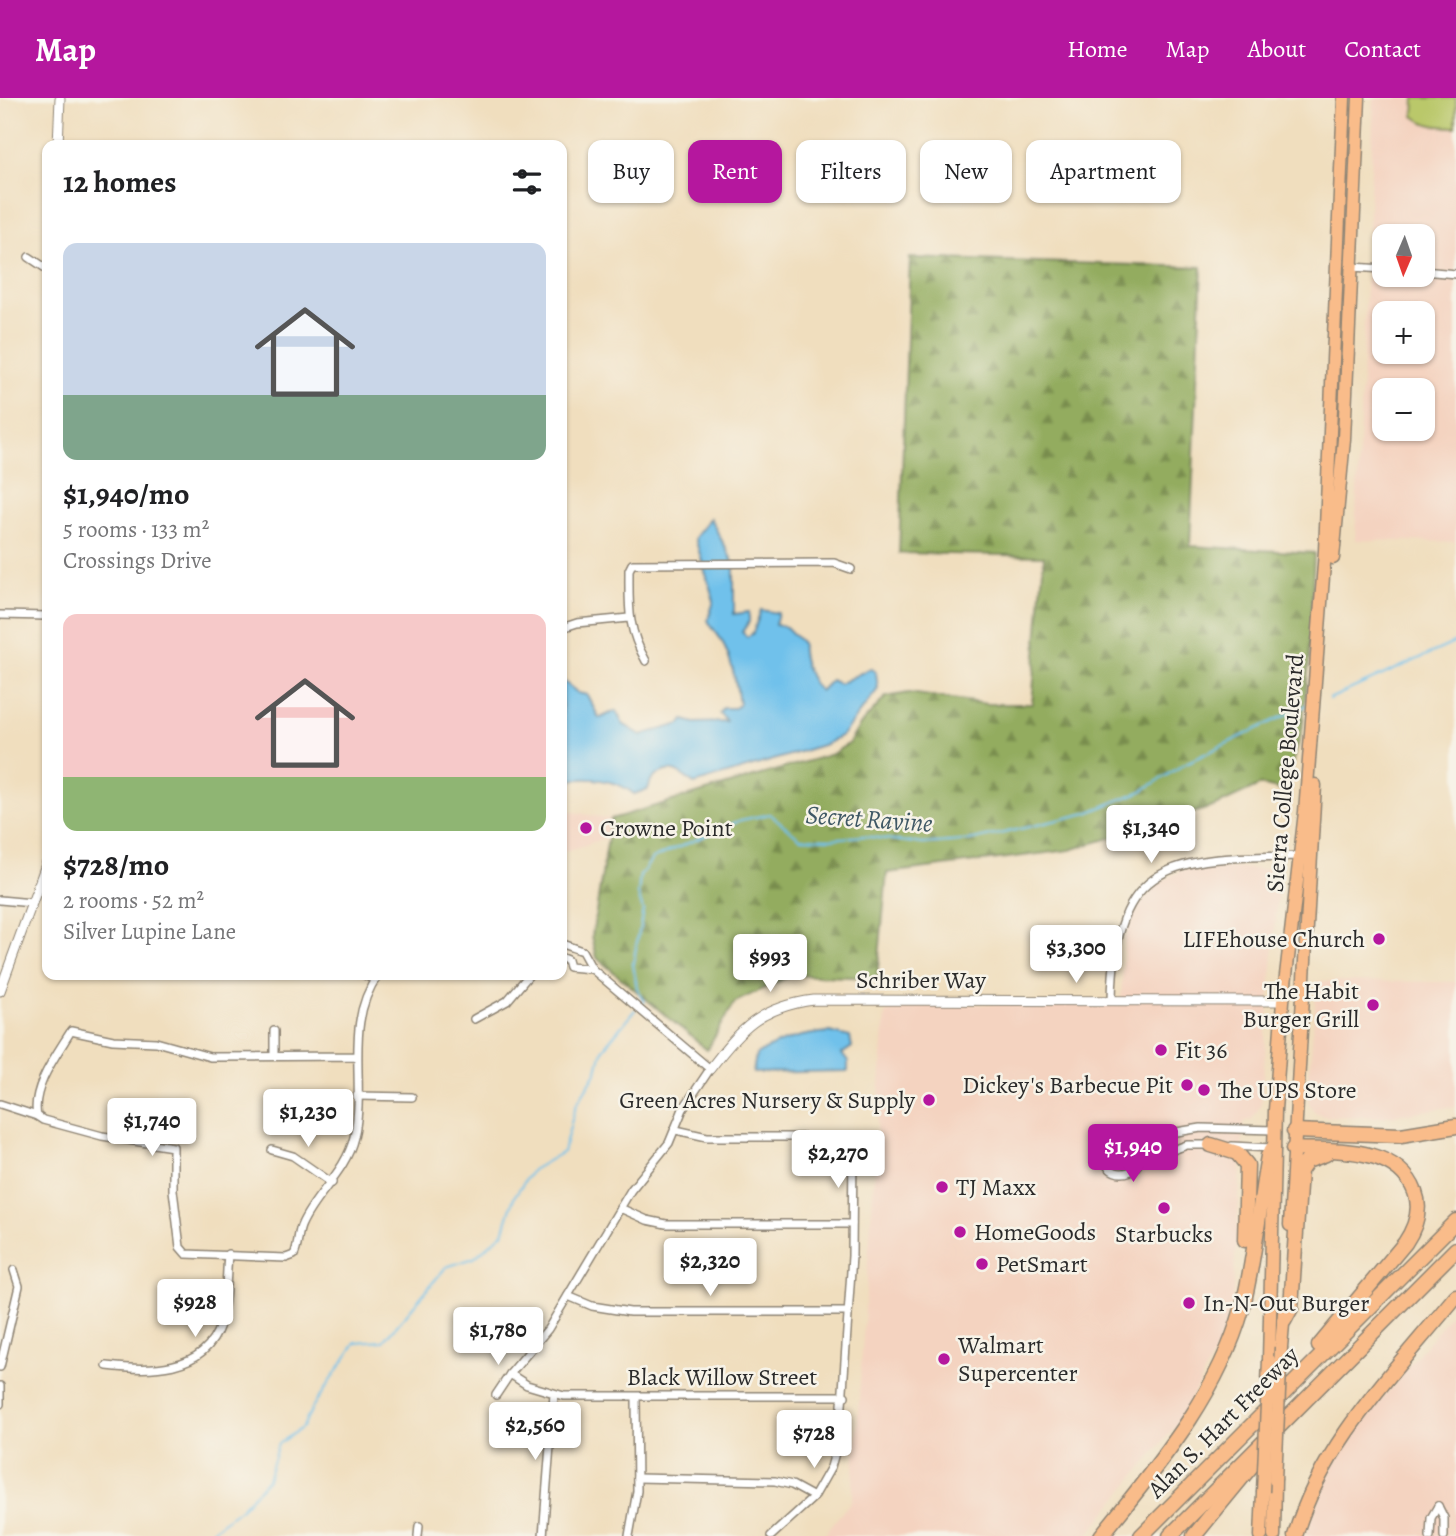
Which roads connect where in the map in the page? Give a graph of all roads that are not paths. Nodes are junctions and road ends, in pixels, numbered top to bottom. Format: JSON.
{"nodes":[{"id":1,"x":60,"y":98,"type":"edge"},
{"id":2,"x":1344,"y":98,"type":"edge"},
{"id":3,"x":1359,"y":98,"type":"edge"},
{"id":4,"x":58,"y":140,"type":"edge"},
{"id":5,"x":29,"y":257,"type":"dead end"},
{"id":6,"x":42,"y":266,"type":"edge"},
{"id":7,"x":1345,"y":267,"type":"junction"},
{"id":8,"x":1372,"y":268,"type":"edge"},
{"id":9,"x":1435,"y":272,"type":"edge"},
{"id":10,"x":1456,"y":274,"type":"edge"},
{"id":11,"x":851,"y":569,"type":"dead end"},
{"id":12,"x":0,"y":615,"type":"edge"},
{"id":13,"x":42,"y":616,"type":"edge"},
{"id":14,"x":629,"y":618,"type":"junction"},
{"id":15,"x":567,"y":626,"type":"edge"},
{"id":16,"x":646,"y":661,"type":"dead end"},
{"id":17,"x":1306,"y":856,"type":"junction"},
{"id":18,"x":42,"y":876,"type":"edge"},
{"id":19,"x":0,"y":900,"type":"edge"},
{"id":20,"x":32,"y":903,"type":"junction"},
{"id":21,"x":567,"y":946,"type":"edge"},
{"id":22,"x":574,"y":948,"type":"junction"},
{"id":23,"x":567,"y":956,"type":"edge"},
{"id":24,"x":567,"y":964,"type":"edge"},
{"id":25,"x":592,"y":969,"type":"junction"},
{"id":26,"x":376,"y":980,"type":"edge"},
{"id":27,"x":525,"y":980,"type":"edge"},
{"id":28,"x":0,"y":991,"type":"edge"},
{"id":29,"x":1112,"y":1000,"type":"junction"},
{"id":30,"x":1283,"y":1001,"type":"junction"},
{"id":31,"x":474,"y":1019,"type":"dead end"},
{"id":32,"x":274,"y":1031,"type":"dead end"},
{"id":33,"x":274,"y":1056,"type":"junction"},
{"id":34,"x":357,"y":1056,"type":"junction"},
{"id":35,"x":710,"y":1069,"type":"junction"},
{"id":36,"x":357,"y":1096,"type":"junction"},
{"id":37,"x":412,"y":1097,"type":"dead end"},
{"id":38,"x":0,"y":1104,"type":"edge"},
{"id":39,"x":37,"y":1116,"type":"junction"},
{"id":40,"x":1456,"y":1126,"type":"edge"},
{"id":41,"x":676,"y":1130,"type":"junction"},
{"id":42,"x":1274,"y":1130,"type":"junction"},
{"id":43,"x":1294,"y":1131,"type":"junction"},
{"id":44,"x":1134,"y":1139,"type":"junction"},
{"id":45,"x":1211,"y":1145,"type":"junction"},
{"id":46,"x":1273,"y":1148,"type":"junction"},
{"id":47,"x":1293,"y":1149,"type":"junction"},
{"id":48,"x":272,"y":1150,"type":"dead end"},
{"id":49,"x":1334,"y":1152,"type":"junction"},
{"id":50,"x":1139,"y":1162,"type":"junction"},
{"id":51,"x":332,"y":1183,"type":"junction"},
{"id":52,"x":621,"y":1208,"type":"junction"},
{"id":53,"x":1456,"y":1221,"type":"edge"},
{"id":54,"x":852,"y":1224,"type":"junction"},
{"id":55,"x":1456,"y":1248,"type":"edge"},
{"id":56,"x":228,"y":1254,"type":"junction"},
{"id":57,"x":14,"y":1270,"type":"dead end"},
{"id":58,"x":568,"y":1296,"type":"junction"},
{"id":59,"x":1456,"y":1296,"type":"edge"},
{"id":60,"x":846,"y":1312,"type":"junction"},
{"id":61,"x":1236,"y":1321,"type":"junction"},
{"id":62,"x":1284,"y":1321,"type":"junction"},
{"id":63,"x":107,"y":1366,"type":"dead end"},
{"id":64,"x":0,"y":1367,"type":"edge"},
{"id":65,"x":510,"y":1374,"type":"junction"},
{"id":66,"x":0,"y":1387,"type":"edge"},
{"id":67,"x":554,"y":1394,"type":"junction"},
{"id":68,"x":496,"y":1395,"type":"dead end"},
{"id":69,"x":845,"y":1396,"type":"junction"},
{"id":70,"x":636,"y":1397,"type":"junction"},
{"id":71,"x":0,"y":1404,"type":"edge"},
{"id":72,"x":1267,"y":1410,"type":"junction"},
{"id":73,"x":1286,"y":1420,"type":"junction"},
{"id":74,"x":637,"y":1478,"type":"junction"},
{"id":75,"x":814,"y":1497,"type":"junction"},
{"id":76,"x":419,"y":1526,"type":"dead end"},
{"id":77,"x":418,"y":1536,"type":"edge"},
{"id":78,"x":543,"y":1536,"type":"edge"},
{"id":79,"x":629,"y":1536,"type":"edge"},
{"id":80,"x":771,"y":1536,"type":"edge"},
{"id":81,"x":1101,"y":1536,"type":"edge"},
{"id":82,"x":1141,"y":1536,"type":"edge"},
{"id":83,"x":1170,"y":1536,"type":"edge"},
{"id":84,"x":1194,"y":1536,"type":"edge"},
{"id":85,"x":1261,"y":1536,"type":"edge"},
{"id":86,"x":1274,"y":1536,"type":"edge"},
{"id":87,"x":1295,"y":1536,"type":"edge"},
{"id":88,"x":1430,"y":1536,"type":"edge"},
{"id":89,"x":1444,"y":1536,"type":"edge"}],
"edges":[{"from":1,"to":4,"type":"street"},
{"from":2,"to":7,"type":"main road","name":"Sierra College Boulevard"},
{"from":3,"to":7,"type":"main road","name":"Sierra College Boulevard"},
{"from":5,"to":6,"type":"street"},
{"from":7,"to":8,"type":"street"},
{"from":7,"to":17,"type":"main road","name":"Sierra College Boulevard"},
{"from":9,"to":10,"type":"street"},
{"from":11,"to":14,"type":"street"},
{"from":12,"to":13,"type":"street"},
{"from":14,"to":15,"type":"street"},
{"from":14,"to":16,"type":"street"},
{"from":17,"to":29,"type":"street"},
{"from":17,"to":30,"type":"main road","name":"Sierra College Boulevard"},
{"from":17,"to":43,"type":"main road","name":"Sierra College Boulevard"},
{"from":18,"to":20,"type":"street"},
{"from":19,"to":20,"type":"street"},
{"from":20,"to":28,"type":"street"},
{"from":21,"to":22,"type":"street"},
{"from":22,"to":23,"type":"street"},
{"from":22,"to":25,"type":"street"},
{"from":24,"to":25,"type":"street"},
{"from":25,"to":35,"type":"street"},
{"from":26,"to":34,"type":"street"},
{"from":27,"to":31,"type":"street"},
{"from":29,"to":30,"type":"street","name":"Schriber Way"},
{"from":29,"to":35,"type":"street","name":"Schriber Way"},
{"from":30,"to":42,"type":"main road","name":"Sierra College Boulevard"},
{"from":32,"to":33,"type":"street"},
{"from":33,"to":34,"type":"street"},
{"from":33,"to":39,"type":"street"},
{"from":34,"to":36,"type":"street"},
{"from":35,"to":41,"type":"street"},
{"from":36,"to":37,"type":"street"},
{"from":36,"to":51,"type":"street"},
{"from":38,"to":39,"type":"street"},
{"from":39,"to":56,"type":"street"},
{"from":40,"to":43,"type":"highway"},
{"from":41,"to":52,"type":"street"},
{"from":41,"to":54,"type":"street"},
{"from":42,"to":43,"type":"main road"},
{"from":42,"to":44,"type":"street"},
{"from":42,"to":46,"type":"main road","name":"Sierra College Boulevard"},
{"from":43,"to":47,"type":"main road","name":"Sierra College Boulevard"},
{"from":44,"to":50,"type":"street"},
{"from":44,"to":50,"type":"street"},
{"from":45,"to":46,"type":"street"},
{"from":45,"to":50,"type":"street"},
{"from":45,"to":61,"type":"highway"},
{"from":46,"to":47,"type":"main road"},
{"from":46,"to":61,"type":"highway"},
{"from":46,"to":85,"type":"main road","name":"Sierra College Boulevard","bridge":true},
{"from":47,"to":49,"type":"highway"},
{"from":47,"to":62,"type":"main road","name":"Sierra College Boulevard"},
{"from":48,"to":51,"type":"street"},
{"from":49,"to":62,"type":"highway"},
{"from":49,"to":72,"type":"highway"},
{"from":51,"to":56,"type":"street"},
{"from":52,"to":54,"type":"street"},
{"from":52,"to":58,"type":"street"},
{"from":53,"to":72,"type":"highway","name":"Alan S. Hart Freeway"},
{"from":54,"to":60,"type":"street"},
{"from":55,"to":73,"type":"highway","name":"Alan S. Hart Freeway"},
{"from":56,"to":63,"type":"street"},
{"from":57,"to":64,"type":"street"},
{"from":58,"to":60,"type":"street"},
{"from":58,"to":65,"type":"street"},
{"from":59,"to":87,"type":"highway"},
{"from":60,"to":69,"type":"street"},
{"from":61,"to":81,"type":"highway"},
{"from":62,"to":86,"type":"main road","name":"Sierra College Boulevard","bridge":true},
{"from":65,"to":67,"type":"street","name":"Black Willow Street"},
{"from":65,"to":68,"type":"street"},
{"from":66,"to":71,"type":"street"},
{"from":67,"to":70,"type":"street","name":"Black Willow Street"},
{"from":67,"to":78,"type":"street"},
{"from":69,"to":70,"type":"street","name":"Black Willow Street"},
{"from":69,"to":75,"type":"street"},
{"from":70,"to":74,"type":"street"},
{"from":72,"to":82,"type":"highway","name":"Alan S. Hart Freeway"},
{"from":73,"to":83,"type":"highway","name":"Alan S. Hart Freeway"},
{"from":73,"to":84,"type":"highway"},
{"from":74,"to":75,"type":"street"},
{"from":74,"to":79,"type":"street"},
{"from":75,"to":80,"type":"street"},
{"from":76,"to":77,"type":"street"},
{"from":88,"to":89,"type":"street"}]}
